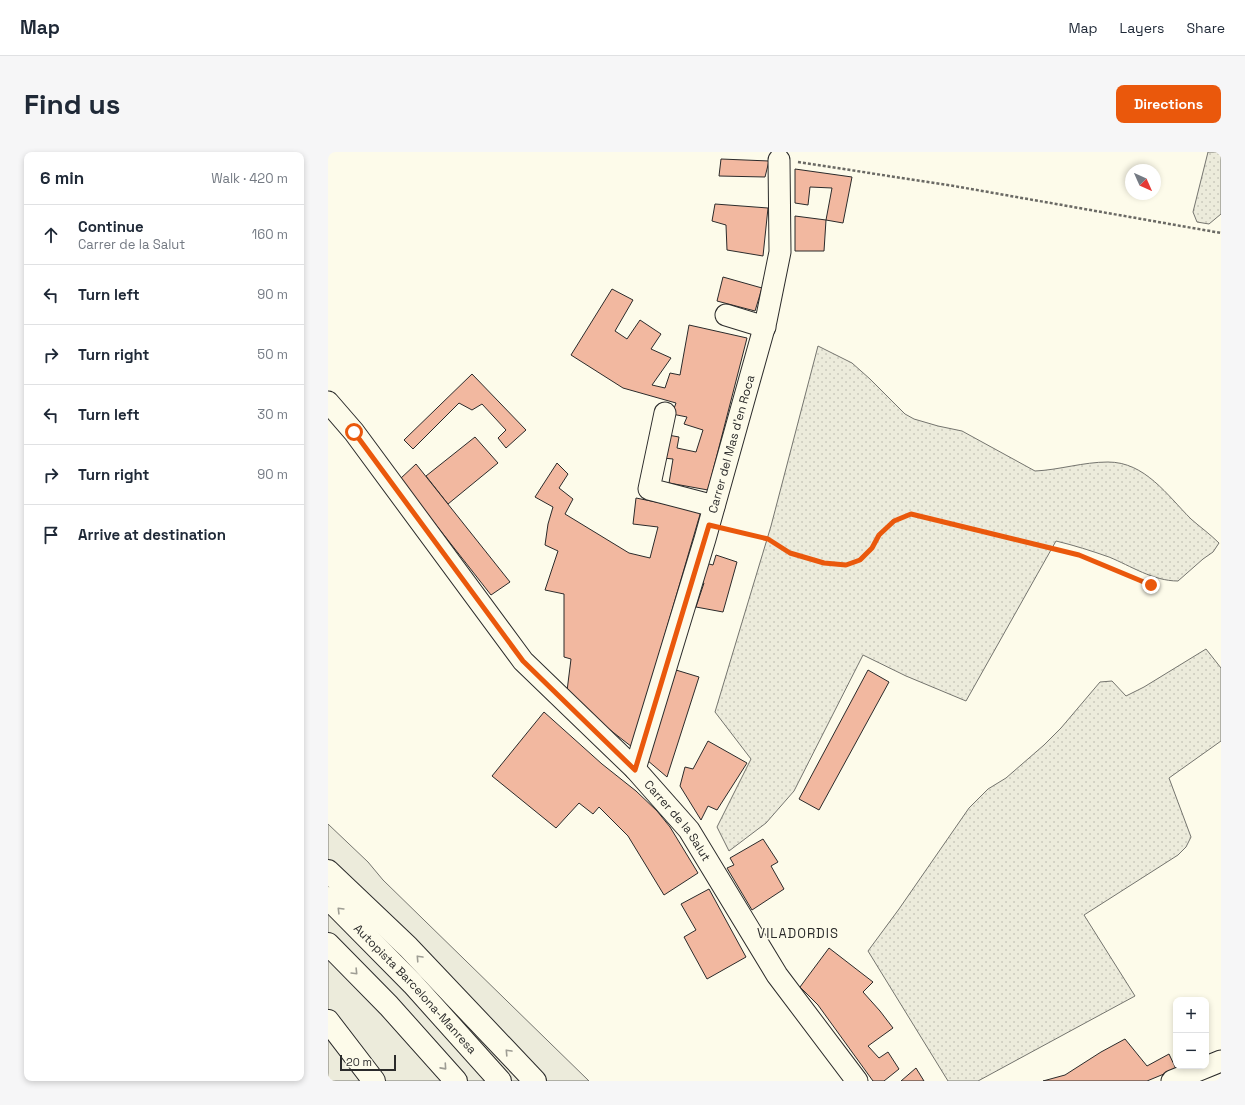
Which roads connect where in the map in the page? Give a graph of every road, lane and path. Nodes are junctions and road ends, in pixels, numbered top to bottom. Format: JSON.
{"nodes":[{"id":1,"x":779,"y":160,"type":"joint"},
{"id":2,"x":1221,"y":233,"type":"edge"},
{"id":3,"x":726,"y":315,"type":"dead end"},
{"id":4,"x":765,"y":327,"type":"junction"},
{"id":5,"x":328,"y":402,"type":"edge"},
{"id":6,"x":665,"y":413,"type":"dead end"},
{"id":7,"x":712,"y":516,"type":"junction"},
{"id":8,"x":1151,"y":585,"type":"dead end"},
{"id":9,"x":635,"y":770,"type":"junction"},
{"id":10,"x":328,"y":871,"type":"edge"},
{"id":11,"x":328,"y":898,"type":"edge"},
{"id":12,"x":328,"y":944,"type":"edge"},
{"id":13,"x":328,"y":1021,"type":"edge"},
{"id":14,"x":1221,"y":1061,"type":"edge"},
{"id":15,"x":374,"y":1081,"type":"edge"},
{"id":16,"x":456,"y":1081,"type":"edge"},
{"id":17,"x":500,"y":1081,"type":"edge"},
{"id":18,"x":535,"y":1081,"type":"edge"},
{"id":19,"x":857,"y":1081,"type":"edge"},
{"id":20,"x":1172,"y":1081,"type":"edge"}],
"edges":[{"from":1,"to":2,"type":"path"},
{"from":1,"to":4,"type":"street","name":"Carrer del Mas d'en Roca"},
{"from":3,"to":4,"type":"street"},
{"from":4,"to":7,"type":"street","name":"Carrer del Mas d'en Roca"},
{"from":5,"to":9,"type":"street","name":"Carrer de la Salut"},
{"from":6,"to":7,"type":"street"},
{"from":7,"to":8,"type":"path"},
{"from":7,"to":9,"type":"street","name":"Carrer del Mas d'en Roca"},
{"from":9,"to":19,"type":"street","name":"Carrer de la Salut"},
{"from":18,"to":10,"type":"highway","one_way":true},
{"from":17,"to":11,"type":"highway","name":"Autopista Barcelona-Manresa","one_way":true},
{"from":12,"to":16,"type":"highway","one_way":true},
{"from":13,"to":15,"type":"highway"},
{"from":14,"to":20,"type":"street"}]}
